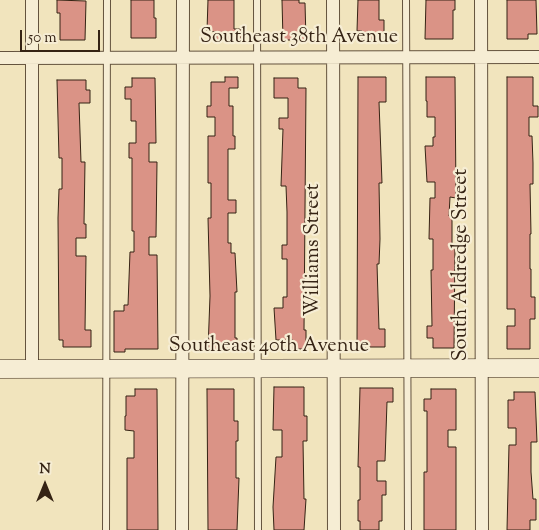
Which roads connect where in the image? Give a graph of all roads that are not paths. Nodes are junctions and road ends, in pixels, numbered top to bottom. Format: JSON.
{"nodes":[{"id":1,"x":32,"y":0,"type":"edge"},
{"id":2,"x":107,"y":0,"type":"edge"},
{"id":3,"x":183,"y":0,"type":"edge"},
{"id":4,"x":257,"y":0,"type":"edge"},
{"id":5,"x":333,"y":0,"type":"edge"},
{"id":6,"x":406,"y":0,"type":"edge"},
{"id":7,"x":481,"y":0,"type":"edge"},
{"id":8,"x":257,"y":57,"type":"junction"},
{"id":9,"x":333,"y":57,"type":"junction"},
{"id":10,"x":406,"y":57,"type":"junction"},
{"id":11,"x":482,"y":57,"type":"junction"},
{"id":12,"x":539,"y":57,"type":"edge"},
{"id":13,"x":0,"y":58,"type":"edge"},
{"id":14,"x":32,"y":58,"type":"junction"},
{"id":15,"x":107,"y":58,"type":"junction"},
{"id":16,"x":183,"y":58,"type":"junction"},
{"id":17,"x":539,"y":368,"type":"edge"},
{"id":18,"x":106,"y":369,"type":"junction"},
{"id":19,"x":258,"y":369,"type":"junction"},
{"id":20,"x":335,"y":369,"type":"junction"},
{"id":21,"x":408,"y":369,"type":"junction"},
{"id":22,"x":483,"y":369,"type":"junction"},
{"id":23,"x":0,"y":370,"type":"edge"},
{"id":24,"x":32,"y":370,"type":"junction"},
{"id":25,"x":182,"y":370,"type":"junction"},
{"id":26,"x":106,"y":530,"type":"edge"},
{"id":27,"x":182,"y":530,"type":"edge"},
{"id":28,"x":258,"y":530,"type":"edge"},
{"id":29,"x":334,"y":530,"type":"edge"},
{"id":30,"x":408,"y":530,"type":"edge"},
{"id":31,"x":482,"y":530,"type":"edge"}],
"edges":[{"from":1,"to":14,"type":"street"},
{"from":2,"to":15,"type":"lane"},
{"from":3,"to":16,"type":"street"},
{"from":4,"to":8,"type":"lane"},
{"from":5,"to":9,"type":"street","name":"Williams Street"},
{"from":6,"to":10,"type":"lane"},
{"from":7,"to":11,"type":"street","name":"South Aldredge Street"},
{"from":8,"to":9,"type":"street","name":"Southeast 38th Avenue"},
{"from":8,"to":16,"type":"street","name":"Southeast 38th Avenue"},
{"from":8,"to":19,"type":"lane"},
{"from":9,"to":10,"type":"street","name":"Southeast 38th Avenue"},
{"from":9,"to":20,"type":"street","name":"Williams Street"},
{"from":10,"to":11,"type":"street","name":"Southeast 38th Avenue"},
{"from":10,"to":21,"type":"lane"},
{"from":11,"to":12,"type":"street","name":"Southeast 38th Avenue"},
{"from":11,"to":22,"type":"street","name":"South Aldredge Street"},
{"from":13,"to":14,"type":"street","name":"Southeast 38th Avenue"},
{"from":14,"to":15,"type":"street","name":"Southeast 38th Avenue"},
{"from":14,"to":24,"type":"street"},
{"from":15,"to":16,"type":"street","name":"Southeast 38th Avenue"},
{"from":15,"to":18,"type":"lane"},
{"from":16,"to":25,"type":"street"},
{"from":17,"to":22,"type":"street","name":"Southeast 40th Avenue"},
{"from":18,"to":24,"type":"street","name":"Southeast 40th Avenue"},
{"from":18,"to":25,"type":"street","name":"Southeast 40th Avenue"},
{"from":18,"to":26,"type":"lane"},
{"from":19,"to":20,"type":"street","name":"Southeast 40th Avenue"},
{"from":19,"to":25,"type":"street","name":"Southeast 40th Avenue"},
{"from":19,"to":28,"type":"lane"},
{"from":20,"to":21,"type":"street","name":"Southeast 40th Avenue"},
{"from":20,"to":29,"type":"street","name":"Williams Street"},
{"from":21,"to":22,"type":"street","name":"Southeast 40th Avenue"},
{"from":21,"to":30,"type":"lane"},
{"from":22,"to":31,"type":"street","name":"South Aldredge Street"},
{"from":23,"to":24,"type":"street","name":"Southeast 40th Avenue"},
{"from":25,"to":27,"type":"street"}]}
